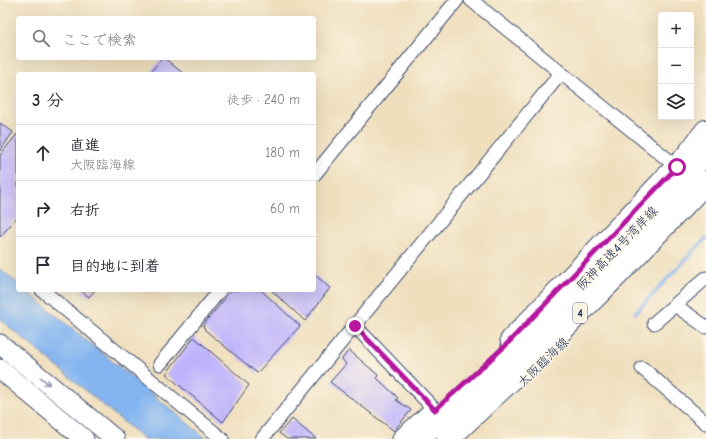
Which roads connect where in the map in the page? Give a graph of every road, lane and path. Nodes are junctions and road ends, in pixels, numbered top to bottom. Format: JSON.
{"nodes":[{"id":1,"x":457,"y":0,"type":"edge"},
{"id":2,"x":471,"y":0,"type":"edge"},
{"id":3,"x":561,"y":73,"type":"junction"},
{"id":4,"x":706,"y":131,"type":"edge"},
{"id":5,"x":706,"y":135,"type":"edge"},
{"id":6,"x":690,"y":159,"type":"edge"},
{"id":7,"x":316,"y":173,"type":"edge"},
{"id":8,"x":706,"y":182,"type":"edge"},
{"id":9,"x":706,"y":196,"type":"edge"},
{"id":10,"x":706,"y":278,"type":"edge"},
{"id":11,"x":44,"y":292,"type":"edge"},
{"id":12,"x":218,"y":292,"type":"edge"},
{"id":13,"x":675,"y":305,"type":"junction"},
{"id":14,"x":654,"y":324,"type":"dead end"},
{"id":15,"x":355,"y":326,"type":"junction"},
{"id":16,"x":706,"y":328,"type":"edge"},
{"id":17,"x":0,"y":344,"type":"edge"},
{"id":18,"x":15,"y":356,"type":"junction"},
{"id":19,"x":160,"y":364,"type":"dead end"},
{"id":20,"x":642,"y":368,"type":"dead end"},
{"id":21,"x":1,"y":371,"type":"edge"},
{"id":22,"x":435,"y":410,"type":"junction"},
{"id":23,"x":706,"y":423,"type":"edge"},
{"id":24,"x":84,"y":439,"type":"edge"},
{"id":25,"x":115,"y":439,"type":"edge"},
{"id":26,"x":222,"y":439,"type":"edge"},
{"id":27,"x":262,"y":439,"type":"edge"},
{"id":28,"x":403,"y":439,"type":"edge"},
{"id":29,"x":419,"y":439,"type":"edge"},
{"id":30,"x":448,"y":439,"type":"edge"},
{"id":31,"x":461,"y":439,"type":"edge"}],
"edges":[{"from":1,"to":7,"type":"street"},
{"from":2,"to":3,"type":"street"},
{"from":3,"to":6,"type":"street"},
{"from":3,"to":15,"type":"street"},
{"from":4,"to":6,"type":"highway","name":"阪神高速4号湾岸線"},
{"from":5,"to":6,"type":"main road"},
{"from":6,"to":22,"type":"main road"},
{"from":6,"to":29,"type":"highway","name":"阪神高速4号湾岸線","number":"4"},
{"from":8,"to":30,"type":"highway","name":"阪神高速4号湾岸線","number":"4"},
{"from":9,"to":31,"type":"main road","name":"大阪臨海線"},
{"from":10,"to":13,"type":"street"},
{"from":11,"to":26,"type":"street"},
{"from":12,"to":19,"type":"street"},
{"from":13,"to":14,"type":"street"},
{"from":13,"to":16,"type":"street"},
{"from":15,"to":22,"type":"street"},
{"from":15,"to":27,"type":"street"},
{"from":17,"to":18,"type":"street"},
{"from":18,"to":21,"type":"street"},
{"from":18,"to":25,"type":"street","one_way":true},
{"from":20,"to":23,"type":"street"},
{"from":21,"to":24,"type":"street"},
{"from":22,"to":28,"type":"main road"}]}
